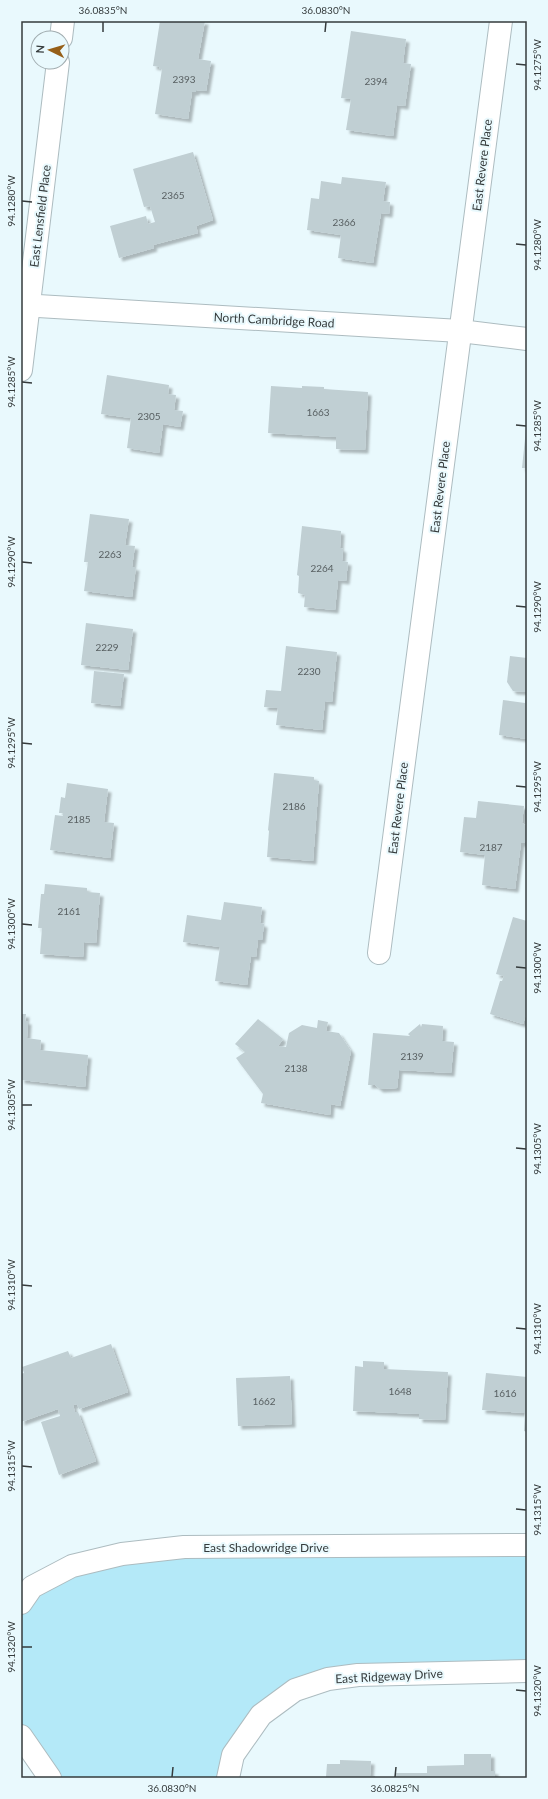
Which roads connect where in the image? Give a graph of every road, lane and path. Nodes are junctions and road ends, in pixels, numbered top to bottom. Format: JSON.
{"nodes":[{"id":1,"x":501,"y":21,"type":"edge"},
{"id":2,"x":57,"y":70,"type":"edge"},
{"id":3,"x":25,"y":305,"type":"edge"},
{"id":4,"x":460,"y":330,"type":"junction"},
{"id":5,"x":527,"y":339,"type":"edge"},
{"id":6,"x":21,"y":370,"type":"edge"},
{"id":7,"x":379,"y":953,"type":"dead end"},
{"id":8,"x":527,"y":1545,"type":"edge"},
{"id":9,"x":21,"y":1603,"type":"edge"},
{"id":10,"x":527,"y":1672,"type":"edge"},
{"id":11,"x":21,"y":1736,"type":"edge"},
{"id":12,"x":50,"y":1778,"type":"edge"},
{"id":13,"x":228,"y":1778,"type":"edge"}],
"edges":[{"from":1,"to":4,"type":"street","name":"East Revere Place"},
{"from":2,"to":3,"type":"street","name":"East Lensfield Place"},
{"from":3,"to":4,"type":"street","name":"North Cambridge Road"},
{"from":3,"to":6,"type":"street","name":"East Lensfield Place"},
{"from":4,"to":5,"type":"street","name":"North Cambridge Road"},
{"from":4,"to":7,"type":"street","name":"East Revere Place"},
{"from":8,"to":9,"type":"street","name":"East Shadowridge Drive"},
{"from":10,"to":13,"type":"street","name":"East Ridgeway Drive"},
{"from":11,"to":12,"type":"street"}]}
